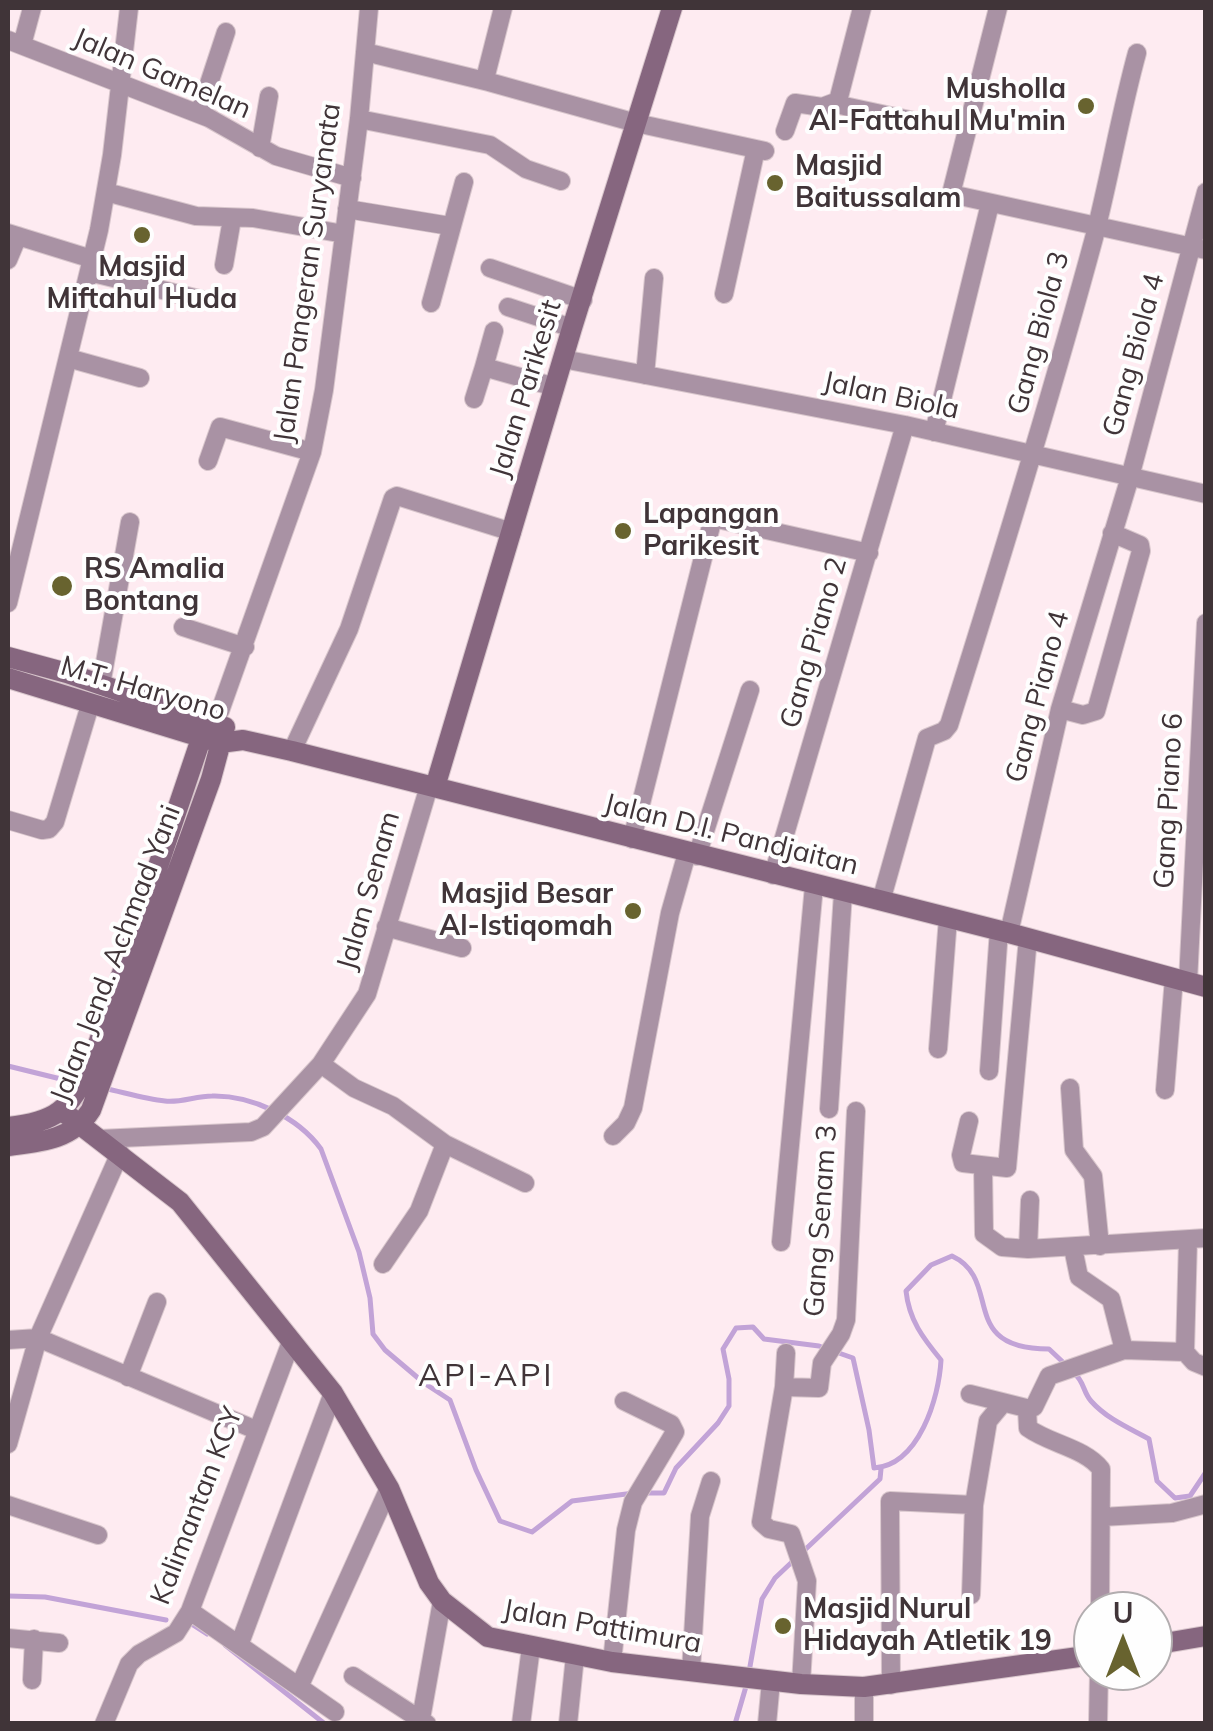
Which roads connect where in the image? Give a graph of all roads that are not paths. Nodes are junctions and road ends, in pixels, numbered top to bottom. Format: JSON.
{"nodes":[{"id":1,"x":32,"y":8,"type":"edge"},
{"id":2,"x":129,"y":8,"type":"edge"},
{"id":3,"x":369,"y":8,"type":"edge"},
{"id":4,"x":503,"y":8,"type":"edge"},
{"id":5,"x":672,"y":8,"type":"edge"},
{"id":6,"x":998,"y":8,"type":"edge"},
{"id":7,"x":857,"y":9,"type":"edge"},
{"id":8,"x":226,"y":32,"type":"dead end"},
{"id":9,"x":11,"y":42,"type":"edge"},
{"id":10,"x":365,"y":52,"type":"junction"},
{"id":11,"x":1138,"y":53,"type":"dead end"},
{"id":12,"x":488,"y":82,"type":"junction"},
{"id":13,"x":120,"y":83,"type":"junction"},
{"id":14,"x":269,"y":96,"type":"dead end"},
{"id":15,"x":835,"y":104,"type":"junction"},
{"id":16,"x":198,"y":114,"type":"junction"},
{"id":17,"x":360,"y":119,"type":"junction"},
{"id":18,"x":914,"y":120,"type":"dead end"},
{"id":19,"x":636,"y":123,"type":"junction"},
{"id":20,"x":784,"y":131,"type":"dead end"},
{"id":21,"x":260,"y":148,"type":"junction"},
{"id":22,"x":352,"y":178,"type":"junction"},
{"id":23,"x":561,"y":181,"type":"dead end"},
{"id":24,"x":464,"y":182,"type":"dead end"},
{"id":25,"x":106,"y":192,"type":"junction"},
{"id":26,"x":1206,"y":192,"type":"edge"},
{"id":27,"x":989,"y":208,"type":"junction"},
{"id":28,"x":347,"y":210,"type":"junction"},
{"id":29,"x":232,"y":219,"type":"junction"},
{"id":30,"x":450,"y":226,"type":"junction"},
{"id":31,"x":1095,"y":231,"type":"junction"},
{"id":32,"x":344,"y":234,"type":"junction"},
{"id":33,"x":13,"y":235,"type":"edge"},
{"id":34,"x":1194,"y":252,"type":"edge"},
{"id":35,"x":8,"y":260,"type":"edge"},
{"id":36,"x":224,"y":265,"type":"dead end"},
{"id":37,"x":91,"y":266,"type":"junction"},
{"id":38,"x":490,"y":268,"type":"dead end"},
{"id":39,"x":654,"y":278,"type":"dead end"},
{"id":40,"x":724,"y":294,"type":"dead end"},
{"id":41,"x":204,"y":300,"type":"dead end"},
{"id":42,"x":583,"y":300,"type":"junction"},
{"id":43,"x":430,"y":303,"type":"dead end"},
{"id":44,"x":508,"y":307,"type":"dead end"},
{"id":45,"x":572,"y":328,"type":"junction"},
{"id":46,"x":494,"y":331,"type":"dead end"},
{"id":47,"x":68,"y":358,"type":"junction"},
{"id":48,"x":563,"y":359,"type":"junction"},
{"id":49,"x":484,"y":367,"type":"junction"},
{"id":50,"x":646,"y":375,"type":"junction"},
{"id":51,"x":140,"y":378,"type":"dead end"},
{"id":52,"x":555,"y":387,"type":"junction"},
{"id":53,"x":474,"y":399,"type":"dead end"},
{"id":54,"x":905,"y":425,"type":"junction"},
{"id":55,"x":934,"y":432,"type":"junction"},
{"id":56,"x":312,"y":452,"type":"junction"},
{"id":57,"x":1034,"y":456,"type":"junction"},
{"id":58,"x":208,"y":461,"type":"dead end"},
{"id":59,"x":1130,"y":477,"type":"junction"},
{"id":60,"x":1206,"y":494,"type":"edge"},
{"id":61,"x":130,"y":522,"type":"dead end"},
{"id":62,"x":512,"y":532,"type":"junction"},
{"id":63,"x":1112,"y":533,"type":"junction"},
{"id":64,"x":869,"y":552,"type":"junction"},
{"id":65,"x":8,"y":603,"type":"edge"},
{"id":66,"x":1206,"y":623,"type":"edge"},
{"id":67,"x":183,"y":627,"type":"dead end"},
{"id":68,"x":244,"y":647,"type":"junction"},
{"id":69,"x":8,"y":657,"type":"edge"},
{"id":70,"x":8,"y":678,"type":"edge"},
{"id":71,"x":101,"y":685,"type":"junction"},
{"id":72,"x":750,"y":690,"type":"dead end"},
{"id":73,"x":90,"y":705,"type":"junction"},
{"id":74,"x":1060,"y":710,"type":"junction"},
{"id":75,"x":215,"y":728,"type":"junction"},
{"id":76,"x":242,"y":740,"type":"joint"},
{"id":77,"x":292,"y":752,"type":"junction"},
{"id":78,"x":432,"y":786,"type":"junction"},
{"id":79,"x":8,"y":820,"type":"edge"},
{"id":80,"x":632,"y":839,"type":"junction"},
{"id":81,"x":692,"y":855,"type":"junction"},
{"id":82,"x":772,"y":875,"type":"junction"},
{"id":83,"x":814,"y":886,"type":"junction"},
{"id":84,"x":842,"y":892,"type":"junction"},
{"id":85,"x":881,"y":901,"type":"junction"},
{"id":86,"x":948,"y":918,"type":"junction"},
{"id":87,"x":386,"y":927,"type":"junction"},
{"id":88,"x":1012,"y":934,"type":"junction"},
{"id":89,"x":462,"y":948,"type":"dead end"},
{"id":90,"x":1189,"y":982,"type":"edge"},
{"id":91,"x":938,"y":1049,"type":"dead end"},
{"id":92,"x":321,"y":1064,"type":"junction"},
{"id":93,"x":99,"y":1068,"type":"junction"},
{"id":94,"x":988,"y":1070,"type":"dead end"},
{"id":95,"x":1070,"y":1088,"type":"dead end"},
{"id":96,"x":1165,"y":1090,"type":"dead end"},
{"id":97,"x":61,"y":1110,"type":"junction"},
{"id":98,"x":829,"y":1110,"type":"dead end"},
{"id":99,"x":856,"y":1112,"type":"dead end"},
{"id":100,"x":86,"y":1119,"type":"junction"},
{"id":101,"x":969,"y":1121,"type":"dead end"},
{"id":102,"x":8,"y":1128,"type":"edge"},
{"id":103,"x":613,"y":1136,"type":"dead end"},
{"id":104,"x":99,"y":1139,"type":"junction"},
{"id":105,"x":445,"y":1144,"type":"junction"},
{"id":106,"x":8,"y":1146,"type":"edge"},
{"id":107,"x":120,"y":1154,"type":"junction"},
{"id":108,"x":983,"y":1166,"type":"junction"},
{"id":109,"x":526,"y":1183,"type":"dead end"},
{"id":110,"x":1030,"y":1200,"type":"dead end"},
{"id":111,"x":1197,"y":1239,"type":"edge"},
{"id":112,"x":781,"y":1242,"type":"dead end"},
{"id":113,"x":1100,"y":1246,"type":"junction"},
{"id":114,"x":1072,"y":1248,"type":"junction"},
{"id":115,"x":1028,"y":1249,"type":"junction"},
{"id":116,"x":383,"y":1264,"type":"dead end"},
{"id":117,"x":158,"y":1302,"type":"dead end"},
{"id":118,"x":38,"y":1338,"type":"junction"},
{"id":119,"x":8,"y":1340,"type":"edge"},
{"id":120,"x":291,"y":1342,"type":"junction"},
{"id":121,"x":1124,"y":1350,"type":"junction"},
{"id":122,"x":786,"y":1353,"type":"dead end"},
{"id":123,"x":1195,"y":1360,"type":"edge"},
{"id":124,"x":128,"y":1377,"type":"junction"},
{"id":125,"x":784,"y":1387,"type":"junction"},
{"id":126,"x":333,"y":1392,"type":"junction"},
{"id":127,"x":970,"y":1394,"type":"dead end"},
{"id":128,"x":624,"y":1401,"type":"dead end"},
{"id":129,"x":1003,"y":1403,"type":"junction"},
{"id":130,"x":1027,"y":1409,"type":"junction"},
{"id":131,"x":256,"y":1430,"type":"junction"},
{"id":132,"x":8,"y":1444,"type":"edge"},
{"id":133,"x":711,"y":1481,"type":"dead end"},
{"id":134,"x":389,"y":1488,"type":"junction"},
{"id":135,"x":8,"y":1504,"type":"edge"},
{"id":136,"x":974,"y":1504,"type":"junction"},
{"id":137,"x":1206,"y":1504,"type":"edge"},
{"id":138,"x":1102,"y":1517,"type":"junction"},
{"id":139,"x":98,"y":1535,"type":"dead end"},
{"id":140,"x":1100,"y":1591,"type":"edge"},
{"id":141,"x":971,"y":1595,"type":"dead end"},
{"id":142,"x":442,"y":1601,"type":"junction"},
{"id":143,"x":190,"y":1611,"type":"junction"},
{"id":144,"x":1206,"y":1636,"type":"edge"},
{"id":145,"x":8,"y":1638,"type":"edge"},
{"id":146,"x":34,"y":1639,"type":"junction"},
{"id":147,"x":59,"y":1642,"type":"dead end"},
{"id":148,"x":1173,"y":1642,"type":"edge"},
{"id":149,"x":240,"y":1643,"type":"junction"},
{"id":150,"x":530,"y":1647,"type":"junction"},
{"id":151,"x":575,"y":1656,"type":"junction"},
{"id":152,"x":1073,"y":1659,"type":"edge"},
{"id":153,"x":612,"y":1662,"type":"junction"},
{"id":154,"x":692,"y":1672,"type":"junction"},
{"id":155,"x":353,"y":1676,"type":"dead end"},
{"id":156,"x":756,"y":1679,"type":"junction"},
{"id":157,"x":32,"y":1680,"type":"dead end"},
{"id":158,"x":801,"y":1684,"type":"junction"},
{"id":159,"x":300,"y":1685,"type":"junction"},
{"id":160,"x":891,"y":1686,"type":"junction"},
{"id":161,"x":864,"y":1687,"type":"junction"},
{"id":162,"x":1099,"y":1691,"type":"edge"},
{"id":163,"x":334,"y":1712,"type":"dead end"},
{"id":164,"x":424,"y":1721,"type":"edge"},
{"id":165,"x":104,"y":1724,"type":"edge"},
{"id":166,"x":521,"y":1724,"type":"edge"},
{"id":167,"x":568,"y":1724,"type":"edge"},
{"id":168,"x":767,"y":1724,"type":"edge"},
{"id":169,"x":864,"y":1724,"type":"edge"},
{"id":170,"x":1098,"y":1724,"type":"edge"}],
"edges":[{"from":1,"to":9,"type":"street"},
{"from":2,"to":13,"type":"street"},
{"from":3,"to":10,"type":"street","name":"Jalan Pangeran Suryanata"},
{"from":4,"to":12,"type":"street"},
{"from":5,"to":19,"type":"street","name":"Jalan Parikesit"},
{"from":6,"to":27,"type":"street"},
{"from":7,"to":15,"type":"street"},
{"from":8,"to":16,"type":"street"},
{"from":9,"to":13,"type":"street","name":"Jalan Gamelan"},
{"from":10,"to":12,"type":"street"},
{"from":10,"to":17,"type":"street","name":"Jalan Pangeran Suryanata"},
{"from":11,"to":31,"type":"street","name":"Gang Biola 3"},
{"from":12,"to":19,"type":"street"},
{"from":13,"to":16,"type":"street","name":"Jalan Gamelan"},
{"from":13,"to":25,"type":"street"},
{"from":14,"to":21,"type":"street"},
{"from":15,"to":18,"type":"street"},
{"from":15,"to":20,"type":"street"},
{"from":16,"to":21,"type":"street","name":"Jalan Gamelan"},
{"from":17,"to":22,"type":"street","name":"Jalan Pangeran Suryanata"},
{"from":17,"to":23,"type":"street"},
{"from":19,"to":40,"type":"street"},
{"from":19,"to":42,"type":"street","name":"Jalan Parikesit"},
{"from":21,"to":22,"type":"street","name":"Jalan Gamelan"},
{"from":22,"to":28,"type":"street","name":"Jalan Pangeran Suryanata"},
{"from":24,"to":30,"type":"street"},
{"from":25,"to":29,"type":"street"},
{"from":25,"to":37,"type":"street"},
{"from":26,"to":34,"type":"street","name":"Gang Biola 4"},
{"from":27,"to":31,"type":"street"},
{"from":27,"to":55,"type":"street"},
{"from":28,"to":30,"type":"street"},
{"from":28,"to":32,"type":"street","name":"Jalan Pangeran Suryanata"},
{"from":29,"to":32,"type":"street"},
{"from":29,"to":36,"type":"street"},
{"from":30,"to":43,"type":"street"},
{"from":31,"to":34,"type":"street"},
{"from":31,"to":57,"type":"street","name":"Gang Biola 3"},
{"from":32,"to":56,"type":"street","name":"Jalan Pangeran Suryanata"},
{"from":33,"to":35,"type":"street"},
{"from":33,"to":37,"type":"street"},
{"from":34,"to":59,"type":"street","name":"Gang Biola 4"},
{"from":37,"to":41,"type":"street"},
{"from":37,"to":47,"type":"street"},
{"from":38,"to":42,"type":"street"},
{"from":39,"to":50,"type":"street"},
{"from":42,"to":45,"type":"street","name":"Jalan Parikesit"},
{"from":44,"to":45,"type":"street"},
{"from":45,"to":48,"type":"street","name":"Jalan Parikesit"},
{"from":46,"to":49,"type":"street"},
{"from":47,"to":51,"type":"street"},
{"from":47,"to":65,"type":"street"},
{"from":48,"to":50,"type":"street","name":"Jalan Biola"},
{"from":48,"to":52,"type":"street","name":"Jalan Parikesit"},
{"from":49,"to":52,"type":"street"},
{"from":49,"to":53,"type":"street"},
{"from":50,"to":54,"type":"street","name":"Jalan Biola"},
{"from":52,"to":62,"type":"street","name":"Jalan Parikesit"},
{"from":54,"to":55,"type":"street","name":"Jalan Biola"},
{"from":54,"to":64,"type":"street","name":"Gang Piano 2"},
{"from":55,"to":57,"type":"street","name":"Jalan Biola"},
{"from":56,"to":58,"type":"street"},
{"from":56,"to":68,"type":"street","name":"Jalan Pangeran Suryanata"},
{"from":57,"to":59,"type":"street","name":"Jalan Biola"},
{"from":57,"to":85,"type":"street","name":"Gang Biola 3"},
{"from":59,"to":60,"type":"street","name":"Jalan Biola"},
{"from":59,"to":63,"type":"street","name":"Gang Piano 4"},
{"from":61,"to":71,"type":"street"},
{"from":62,"to":77,"type":"street"},
{"from":62,"to":78,"type":"street","name":"Jalan Parikesit"},
{"from":63,"to":74,"type":"street","name":"Gang Piano 4"},
{"from":63,"to":74,"type":"street"},
{"from":64,"to":80,"type":"street"},
{"from":64,"to":82,"type":"street","name":"Gang Piano 2"},
{"from":66,"to":90,"type":"street","name":"Gang Piano 6"},
{"from":67,"to":68,"type":"street"},
{"from":68,"to":75,"type":"street","name":"Jalan Pangeran Suryanata"},
{"from":69,"to":71,"type":"street","name":"M.T. Haryono"},
{"from":70,"to":73,"type":"street","name":"M.T. Haryono"},
{"from":71,"to":75,"type":"street","name":"M.T. Haryono"},
{"from":72,"to":81,"type":"street"},
{"from":73,"to":75,"type":"street","name":"M.T. Haryono"},
{"from":73,"to":79,"type":"street"},
{"from":74,"to":88,"type":"street","name":"Gang Piano 4"},
{"from":75,"to":76,"type":"street","name":"M.T. Haryono"},
{"from":75,"to":93,"type":"street","name":"Jalan Jend. Achmad Yani"},
{"from":76,"to":77,"type":"street","name":"Jalan D.I. Pandjaitan"},
{"from":77,"to":78,"type":"street","name":"Jalan D.I. Pandjaitan"},
{"from":78,"to":80,"type":"street","name":"Jalan D.I. Pandjaitan"},
{"from":78,"to":87,"type":"street","name":"Jalan Senam"},
{"from":80,"to":81,"type":"street","name":"Jalan D.I. Pandjaitan"},
{"from":81,"to":82,"type":"street","name":"Jalan D.I. Pandjaitan"},
{"from":81,"to":103,"type":"street"},
{"from":82,"to":83,"type":"street","name":"Jalan D.I. Pandjaitan"},
{"from":83,"to":84,"type":"street","name":"Jalan D.I. Pandjaitan"},
{"from":83,"to":112,"type":"street"},
{"from":84,"to":85,"type":"street","name":"Jalan D.I. Pandjaitan"},
{"from":84,"to":98,"type":"street","name":"Gang Senam 3"},
{"from":85,"to":86,"type":"street","name":"Jalan D.I. Pandjaitan"},
{"from":86,"to":88,"type":"street","name":"Jalan D.I. Pandjaitan"},
{"from":86,"to":91,"type":"street"},
{"from":87,"to":89,"type":"street"},
{"from":87,"to":92,"type":"street","name":"Jalan Senam"},
{"from":88,"to":90,"type":"street","name":"Jalan D.I. Pandjaitan"},
{"from":88,"to":94,"type":"street"},
{"from":88,"to":108,"type":"street"},
{"from":90,"to":96,"type":"street","name":"Gang Piano 6"},
{"from":92,"to":104,"type":"street","name":"Jalan Senam"},
{"from":92,"to":105,"type":"street"},
{"from":93,"to":97,"type":"street","name":"Jalan Jend. Achmad Yani"},
{"from":93,"to":100,"type":"street","name":"Jalan Jend. Achmad Yani"},
{"from":95,"to":113,"type":"street"},
{"from":97,"to":100,"type":"street","name":"Jalan Pattimura"},
{"from":97,"to":102,"type":"street","name":"Jalan Jend. Achmad Yani"},
{"from":99,"to":125,"type":"street","name":"Gang Senam 3"},
{"from":100,"to":104,"type":"street","name":"Jalan Pattimura"},
{"from":100,"to":106,"type":"street","name":"Jalan Jend. Achmad Yani"},
{"from":101,"to":108,"type":"street"},
{"from":104,"to":107,"type":"street","name":"Jalan Pattimura"},
{"from":105,"to":109,"type":"street"},
{"from":105,"to":116,"type":"street"},
{"from":107,"to":118,"type":"street"},
{"from":107,"to":120,"type":"street","name":"Jalan Pattimura"},
{"from":108,"to":115,"type":"street"},
{"from":110,"to":115,"type":"street"},
{"from":111,"to":113,"type":"street"},
{"from":111,"to":123,"type":"street"},
{"from":113,"to":114,"type":"street"},
{"from":114,"to":115,"type":"street"},
{"from":114,"to":121,"type":"street"},
{"from":117,"to":124,"type":"street"},
{"from":118,"to":119,"type":"street"},
{"from":118,"to":124,"type":"street"},
{"from":118,"to":132,"type":"street"},
{"from":120,"to":126,"type":"street","name":"Jalan Pattimura"},
{"from":120,"to":131,"type":"street","name":"Kalimantan KCY"},
{"from":121,"to":123,"type":"street"},
{"from":121,"to":130,"type":"street"},
{"from":122,"to":125,"type":"street"},
{"from":124,"to":131,"type":"street"},
{"from":125,"to":158,"type":"street"},
{"from":126,"to":134,"type":"street","name":"Jalan Pattimura"},
{"from":126,"to":149,"type":"street"},
{"from":127,"to":129,"type":"street"},
{"from":128,"to":153,"type":"street"},
{"from":129,"to":130,"type":"street"},
{"from":129,"to":136,"type":"street"},
{"from":130,"to":138,"type":"street"},
{"from":131,"to":143,"type":"street","name":"Kalimantan KCY"},
{"from":133,"to":154,"type":"street"},
{"from":134,"to":142,"type":"street","name":"Jalan Pattimura"},
{"from":134,"to":159,"type":"street"},
{"from":135,"to":139,"type":"street"},
{"from":136,"to":141,"type":"street"},
{"from":136,"to":160,"type":"street"},
{"from":137,"to":138,"type":"street"},
{"from":138,"to":140,"type":"street"},
{"from":142,"to":150,"type":"street","name":"Jalan Pattimura"},
{"from":142,"to":164,"type":"street"},
{"from":143,"to":149,"type":"street"},
{"from":143,"to":165,"type":"street","name":"Kalimantan KCY"},
{"from":144,"to":148,"type":"street"},
{"from":145,"to":146,"type":"street"},
{"from":146,"to":147,"type":"street"},
{"from":146,"to":157,"type":"street"},
{"from":149,"to":159,"type":"street"},
{"from":150,"to":151,"type":"street","name":"Jalan Pattimura"},
{"from":150,"to":166,"type":"street"},
{"from":151,"to":153,"type":"street","name":"Jalan Pattimura"},
{"from":151,"to":167,"type":"street"},
{"from":152,"to":160,"type":"street","name":"Jalan Pattimura"},
{"from":153,"to":154,"type":"street","name":"Jalan Pattimura"},
{"from":154,"to":156,"type":"street","name":"Jalan Pattimura"},
{"from":155,"to":164,"type":"street"},
{"from":156,"to":158,"type":"street","name":"Jalan Pattimura"},
{"from":156,"to":168,"type":"street"},
{"from":158,"to":161,"type":"street","name":"Jalan Pattimura"},
{"from":159,"to":163,"type":"street"},
{"from":160,"to":161,"type":"street","name":"Jalan Pattimura"},
{"from":161,"to":169,"type":"street"},
{"from":162,"to":170,"type":"street"}]}
